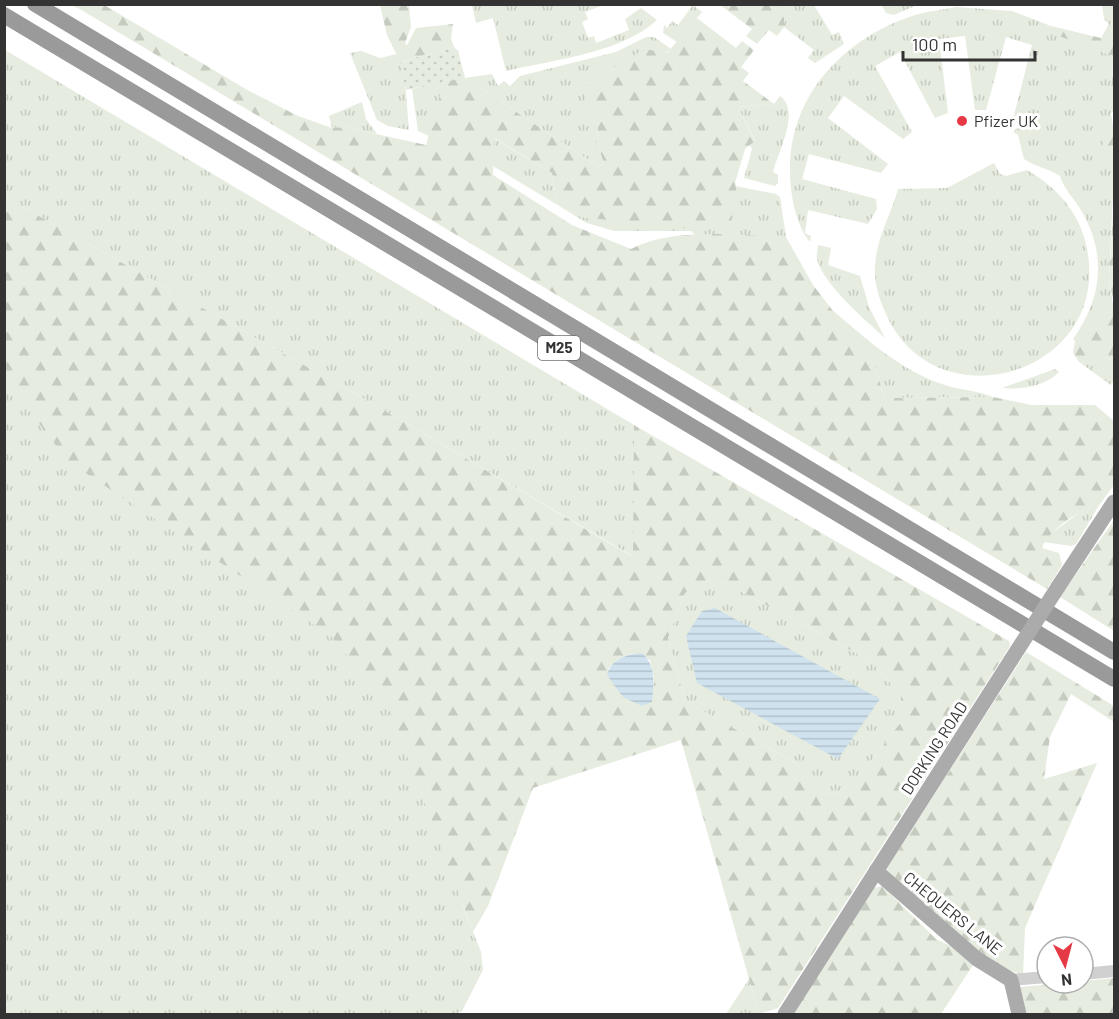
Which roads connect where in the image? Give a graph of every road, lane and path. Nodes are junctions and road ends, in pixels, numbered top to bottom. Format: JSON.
{"nodes":[{"id":1,"x":35,"y":4,"type":"edge"},
{"id":2,"x":4,"y":15,"type":"edge"},
{"id":3,"x":1114,"y":502,"type":"edge"},
{"id":4,"x":1114,"y":652,"type":"edge"},
{"id":5,"x":1114,"y":679,"type":"edge"},
{"id":6,"x":876,"y":871,"type":"junction"},
{"id":7,"x":1114,"y":971,"type":"edge"},
{"id":8,"x":1095,"y":973,"type":"edge"},
{"id":9,"x":1035,"y":978,"type":"edge"},
{"id":10,"x":1011,"y":980,"type":"junction"},
{"id":11,"x":785,"y":1014,"type":"edge"},
{"id":12,"x":1019,"y":1014,"type":"edge"}],
"edges":[{"from":1,"to":4,"type":"highway","number":"M25"},
{"from":2,"to":5,"type":"highway","number":"M25"},
{"from":3,"to":6,"type":"main road","name":"DORKING ROAD","bridge":true},
{"from":6,"to":10,"type":"main road","name":"CHEQUERS LANE"},
{"from":6,"to":11,"type":"main road","name":"DORKING ROAD"},
{"from":7,"to":8,"type":"street"},
{"from":9,"to":10,"type":"street"},
{"from":10,"to":12,"type":"main road"}]}
